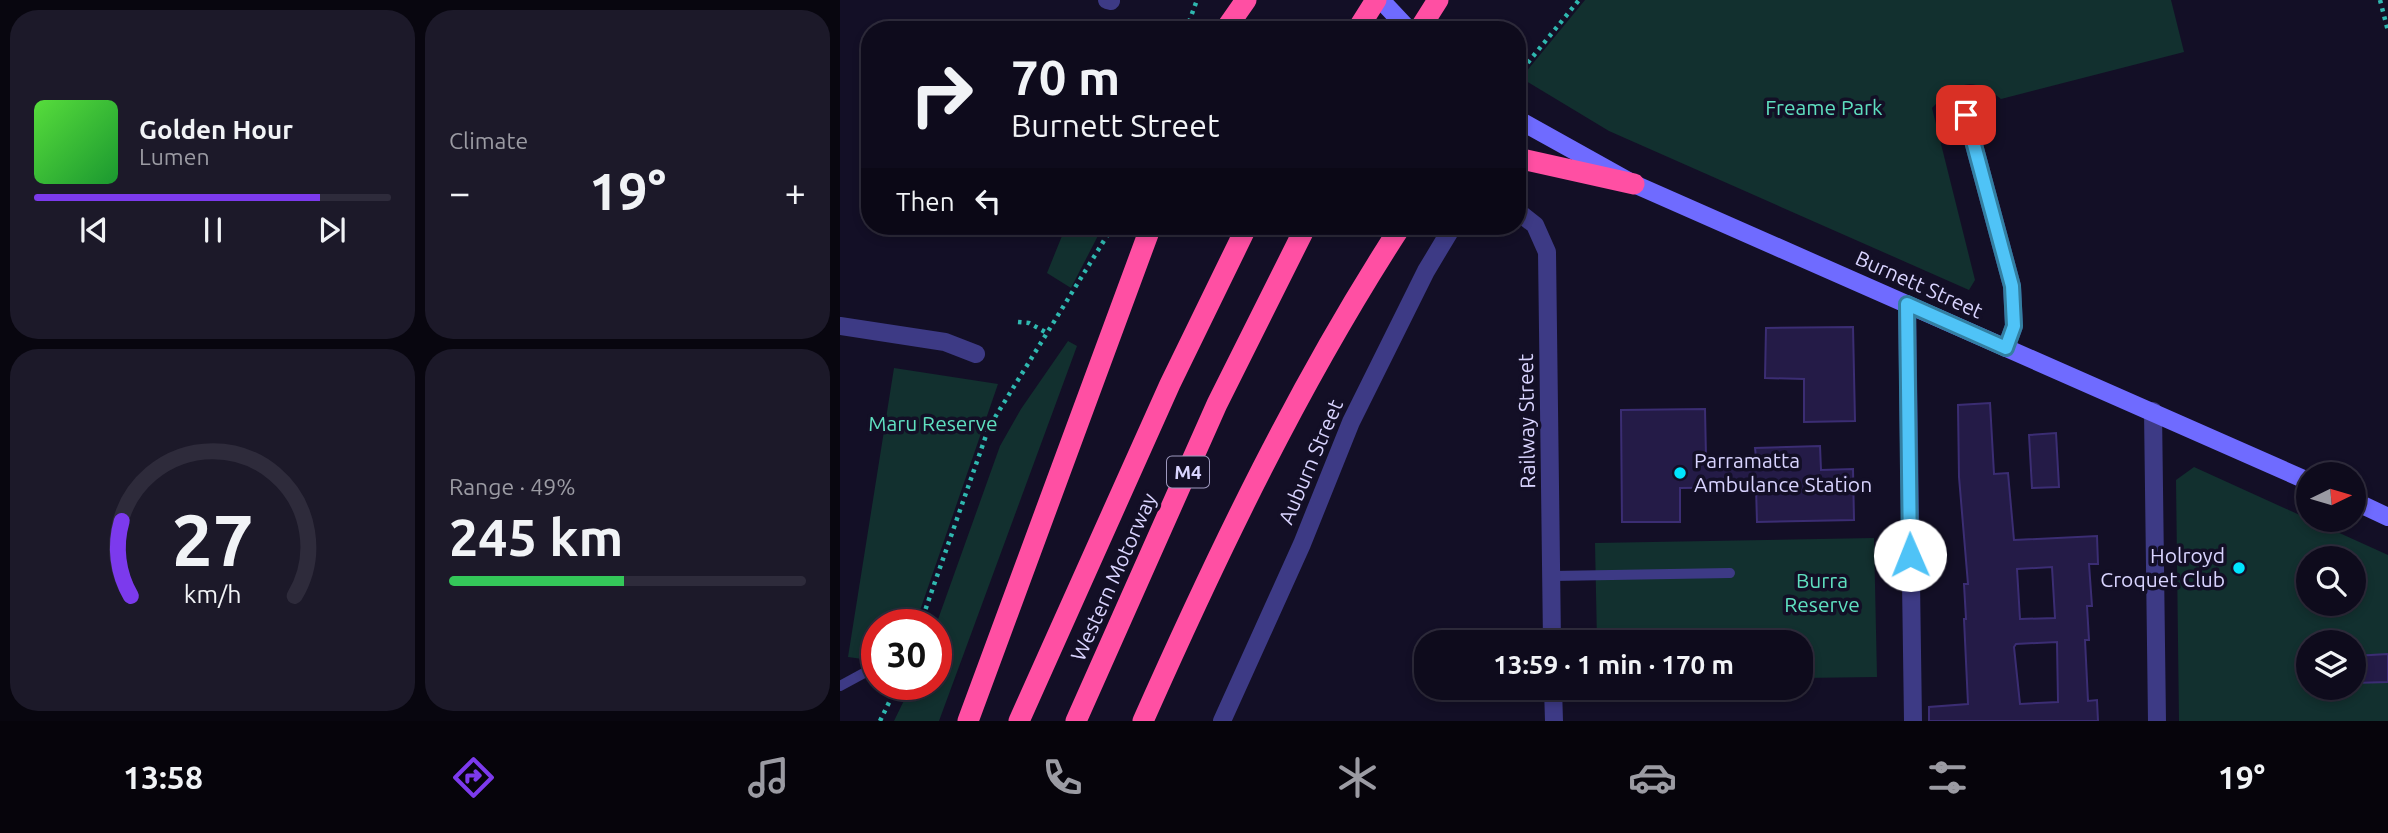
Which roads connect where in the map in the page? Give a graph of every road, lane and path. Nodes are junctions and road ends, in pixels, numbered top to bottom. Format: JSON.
{"nodes":[{"id":1,"x":1197,"y":0,"type":"edge"},
{"id":2,"x":1230,"y":0,"type":"edge"},
{"id":3,"x":1246,"y":0,"type":"edge"},
{"id":4,"x":1376,"y":0,"type":"edge"},
{"id":5,"x":1381,"y":0,"type":"edge"},
{"id":6,"x":1438,"y":0,"type":"edge"},
{"id":7,"x":1579,"y":0,"type":"edge"},
{"id":8,"x":2380,"y":0,"type":"edge"},
{"id":9,"x":1189,"y":21,"type":"edge"},
{"id":10,"x":1225,"y":21,"type":"edge"},
{"id":11,"x":1230,"y":21,"type":"edge"},
{"id":12,"x":1363,"y":21,"type":"edge"},
{"id":13,"x":1401,"y":21,"type":"edge"},
{"id":14,"x":1425,"y":21,"type":"edge"},
{"id":15,"x":2388,"y":31,"type":"edge"},
{"id":16,"x":1526,"y":65,"type":"edge"},
{"id":17,"x":1966,"y":115,"type":"dead end"},
{"id":18,"x":1526,"y":124,"type":"edge"},
{"id":19,"x":1526,"y":160,"type":"edge"},
{"id":20,"x":1634,"y":184,"type":"junction"},
{"id":21,"x":1526,"y":218,"type":"edge"},
{"id":22,"x":1107,"y":235,"type":"edge"},
{"id":23,"x":1148,"y":235,"type":"edge"},
{"id":24,"x":1243,"y":235,"type":"edge"},
{"id":25,"x":1302,"y":235,"type":"edge"},
{"id":26,"x":1396,"y":235,"type":"edge"},
{"id":27,"x":1448,"y":235,"type":"edge"},
{"id":28,"x":1907,"y":304,"type":"junction"},
{"id":29,"x":1018,"y":322,"type":"dead end"},
{"id":30,"x":840,"y":326,"type":"edge"},
{"id":31,"x":1047,"y":333,"type":"junction"},
{"id":32,"x":2006,"y":348,"type":"junction"},
{"id":33,"x":976,"y":354,"type":"dead end"},
{"id":34,"x":2152,"y":411,"type":"junction"},
{"id":35,"x":2296,"y":476,"type":"edge"},
{"id":36,"x":2366,"y":507,"type":"edge"},
{"id":37,"x":2388,"y":517,"type":"edge"},
{"id":38,"x":1730,"y":573,"type":"dead end"},
{"id":39,"x":1552,"y":576,"type":"junction"},
{"id":40,"x":926,"y":609,"type":"edge"},
{"id":41,"x":1552,"y":630,"type":"edge"},
{"id":42,"x":861,"y":675,"type":"edge"},
{"id":43,"x":840,"y":686,"type":"edge"},
{"id":44,"x":890,"y":700,"type":"edge"},
{"id":45,"x":1553,"y":700,"type":"edge"},
{"id":46,"x":880,"y":721,"type":"edge"},
{"id":47,"x":968,"y":721,"type":"edge"},
{"id":48,"x":1019,"y":721,"type":"edge"},
{"id":49,"x":1076,"y":721,"type":"edge"},
{"id":50,"x":1143,"y":721,"type":"edge"},
{"id":51,"x":1222,"y":721,"type":"edge"},
{"id":52,"x":1554,"y":721,"type":"edge"},
{"id":53,"x":1913,"y":721,"type":"edge"},
{"id":54,"x":2157,"y":721,"type":"edge"}],
"edges":[{"from":1,"to":9,"type":"path"},
{"from":2,"to":10,"type":"highway"},
{"from":3,"to":11,"type":"highway"},
{"from":4,"to":12,"type":"highway"},
{"from":5,"to":13,"type":"main road"},
{"from":6,"to":14,"type":"highway"},
{"from":7,"to":16,"type":"path"},
{"from":8,"to":15,"type":"path"},
{"from":17,"to":32,"type":"street"},
{"from":18,"to":20,"type":"main road","name":"Burnett Street"},
{"from":19,"to":20,"type":"highway"},
{"from":20,"to":28,"type":"main road","name":"Burnett Street"},
{"from":21,"to":39,"type":"street","name":"Railway Street"},
{"from":22,"to":31,"type":"path"},
{"from":23,"to":47,"type":"highway"},
{"from":24,"to":48,"type":"highway","name":"Western Motorway","number":"M4"},
{"from":25,"to":49,"type":"highway","name":"Western Motorway","number":"M4"},
{"from":26,"to":50,"type":"highway"},
{"from":27,"to":51,"type":"street","name":"Auburn Street"},
{"from":28,"to":32,"type":"main road","name":"Burnett Street"},
{"from":28,"to":53,"type":"street"},
{"from":29,"to":31,"type":"path"},
{"from":30,"to":33,"type":"street"},
{"from":31,"to":40,"type":"path"},
{"from":32,"to":34,"type":"main road","name":"Burnett Street"},
{"from":34,"to":35,"type":"main road","name":"Burnett Street"},
{"from":34,"to":54,"type":"street"},
{"from":36,"to":37,"type":"main road"},
{"from":38,"to":39,"type":"lane"},
{"from":39,"to":41,"type":"street","name":"Railway Street"},
{"from":42,"to":43,"type":"lane"},
{"from":44,"to":46,"type":"path"},
{"from":45,"to":52,"type":"street"}]}
